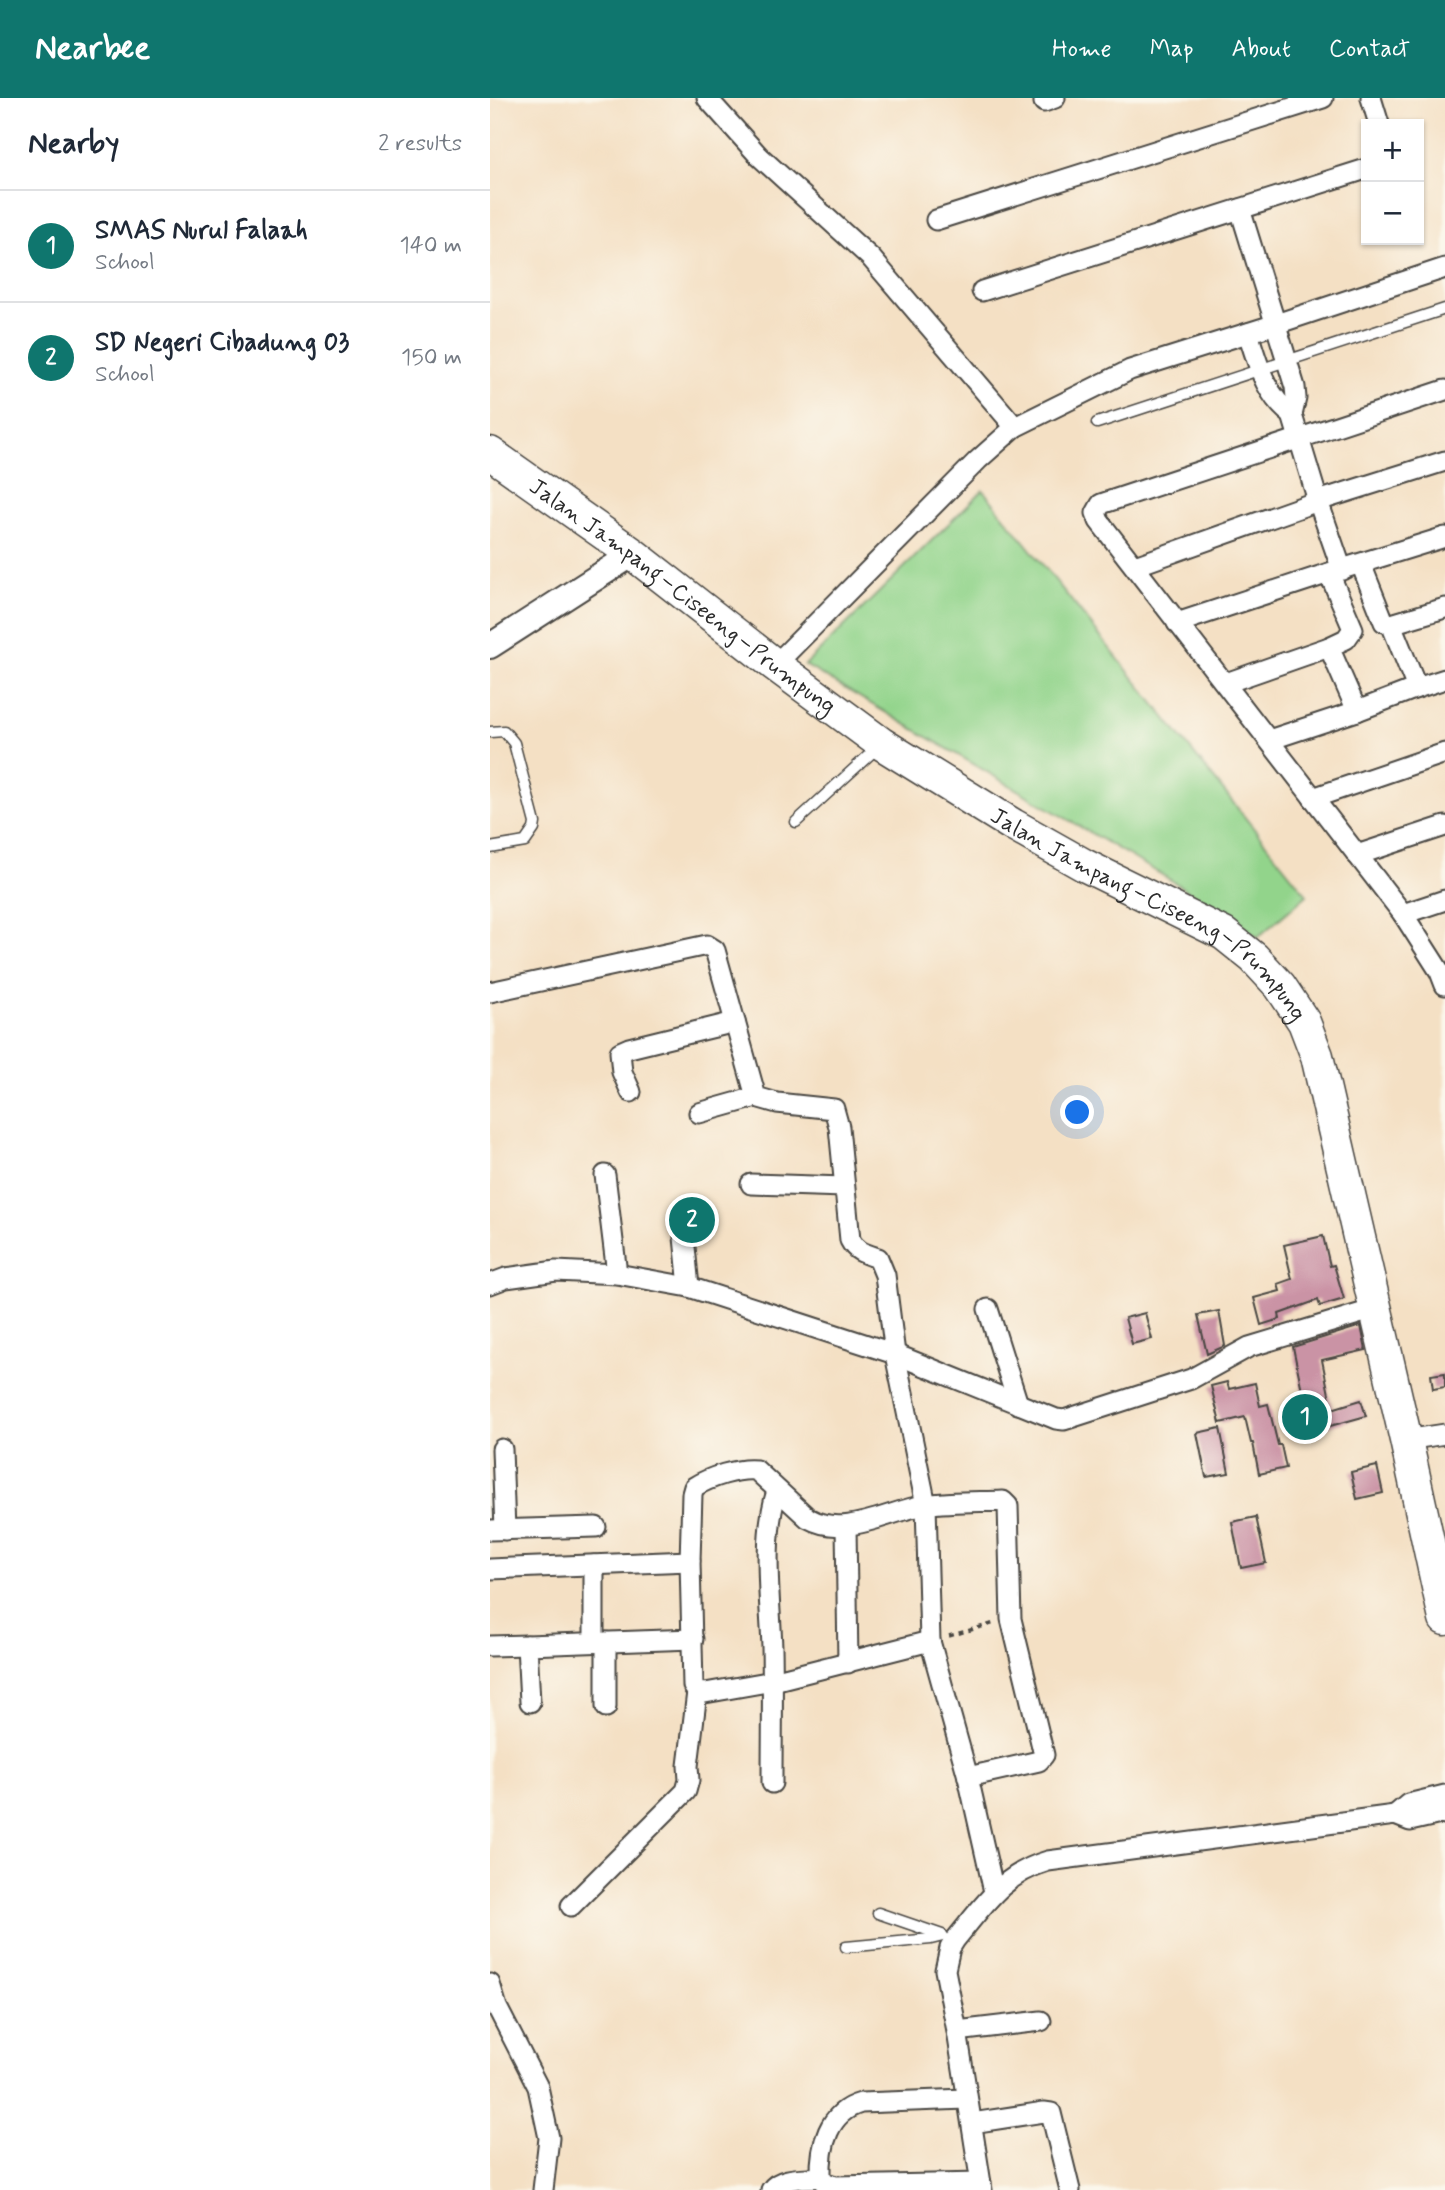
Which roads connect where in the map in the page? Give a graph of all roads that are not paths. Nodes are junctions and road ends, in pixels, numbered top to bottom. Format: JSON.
{"nodes":[{"id":1,"x":707,"y":98,"type":"edge"},
{"id":2,"x":1323,"y":98,"type":"edge"},
{"id":3,"x":1371,"y":98,"type":"edge"},
{"id":4,"x":1377,"y":119,"type":"edge"},
{"id":5,"x":1361,"y":171,"type":"edge"},
{"id":6,"x":1240,"y":209,"type":"junction"},
{"id":7,"x":936,"y":220,"type":"dead end"},
{"id":8,"x":1445,"y":268,"type":"edge"},
{"id":9,"x":982,"y":291,"type":"dead end"},
{"id":10,"x":1445,"y":309,"type":"edge"},
{"id":11,"x":1276,"y":324,"type":"junction"},
{"id":12,"x":1248,"y":333,"type":"junction"},
{"id":13,"x":1288,"y":360,"type":"junction"},
{"id":14,"x":1260,"y":369,"type":"junction"},
{"id":15,"x":1445,"y":390,"type":"edge"},
{"id":16,"x":1292,"y":415,"type":"junction"},
{"id":17,"x":1097,"y":423,"type":"dead end"},
{"id":18,"x":1009,"y":433,"type":"junction"},
{"id":19,"x":1299,"y":437,"type":"junction"},
{"id":20,"x":490,"y":453,"type":"edge"},
{"id":21,"x":1445,"y":461,"type":"edge"},
{"id":22,"x":1318,"y":502,"type":"junction"},
{"id":23,"x":1445,"y":537,"type":"edge"},
{"id":24,"x":633,"y":554,"type":"junction"},
{"id":25,"x":1135,"y":566,"type":"junction"},
{"id":26,"x":1344,"y":569,"type":"junction"},
{"id":27,"x":1445,"y":608,"type":"edge"},
{"id":28,"x":1177,"y":624,"type":"junction"},
{"id":29,"x":1391,"y":624,"type":"junction"},
{"id":30,"x":490,"y":646,"type":"edge"},
{"id":31,"x":1329,"y":647,"type":"junction"},
{"id":32,"x":775,"y":665,"type":"junction"},
{"id":33,"x":1445,"y":679,"type":"edge"},
{"id":34,"x":1226,"y":683,"type":"junction"},
{"id":35,"x":1417,"y":688,"type":"junction"},
{"id":36,"x":1357,"y":711,"type":"junction"},
{"id":37,"x":490,"y":732,"type":"edge"},
{"id":38,"x":1269,"y":740,"type":"junction"},
{"id":39,"x":882,"y":744,"type":"junction"},
{"id":40,"x":1445,"y":753,"type":"edge"},
{"id":41,"x":1313,"y":798,"type":"junction"},
{"id":42,"x":796,"y":822,"type":"dead end"},
{"id":43,"x":1445,"y":826,"type":"edge"},
{"id":44,"x":490,"y":848,"type":"edge"},
{"id":45,"x":1357,"y":855,"type":"junction"},
{"id":46,"x":1445,"y":900,"type":"edge"},
{"id":47,"x":1403,"y":914,"type":"junction"},
{"id":48,"x":1443,"y":976,"type":"edge"},
{"id":49,"x":490,"y":992,"type":"edge"},
{"id":50,"x":735,"y":1021,"type":"junction"},
{"id":51,"x":631,"y":1092,"type":"dead end"},
{"id":52,"x":755,"y":1097,"type":"junction"},
{"id":53,"x":699,"y":1113,"type":"dead end"},
{"id":54,"x":605,"y":1175,"type":"dead end"},
{"id":55,"x":751,"y":1184,"type":"dead end"},
{"id":56,"x":844,"y":1186,"type":"junction"},
{"id":57,"x":684,"y":1237,"type":"dead end"},
{"id":58,"x":617,"y":1274,"type":"junction"},
{"id":59,"x":490,"y":1284,"type":"edge"},
{"id":60,"x":689,"y":1287,"type":"junction"},
{"id":61,"x":988,"y":1309,"type":"dead end"},
{"id":62,"x":1375,"y":1309,"type":"junction"},
{"id":63,"x":895,"y":1354,"type":"junction"},
{"id":64,"x":1018,"y":1404,"type":"junction"},
{"id":65,"x":1445,"y":1434,"type":"edge"},
{"id":66,"x":1406,"y":1440,"type":"junction"},
{"id":67,"x":502,"y":1449,"type":"dead end"},
{"id":68,"x":777,"y":1491,"type":"junction"},
{"id":69,"x":926,"y":1504,"type":"junction"},
{"id":70,"x":846,"y":1526,"type":"junction"},
{"id":71,"x":596,"y":1527,"type":"dead end"},
{"id":72,"x":498,"y":1530,"type":"edge"},
{"id":73,"x":691,"y":1561,"type":"junction"},
{"id":74,"x":594,"y":1565,"type":"junction"},
{"id":75,"x":490,"y":1569,"type":"edge"},
{"id":76,"x":1445,"y":1619,"type":"edge"},
{"id":77,"x":692,"y":1639,"type":"junction"},
{"id":78,"x":930,"y":1641,"type":"junction"},
{"id":79,"x":600,"y":1642,"type":"junction"},
{"id":80,"x":527,"y":1645,"type":"junction"},
{"id":81,"x":490,"y":1646,"type":"edge"},
{"id":82,"x":848,"y":1664,"type":"junction"},
{"id":83,"x":773,"y":1681,"type":"junction"},
{"id":84,"x":697,"y":1692,"type":"junction"},
{"id":85,"x":530,"y":1702,"type":"dead end"},
{"id":86,"x":606,"y":1707,"type":"dead end"},
{"id":87,"x":968,"y":1777,"type":"junction"},
{"id":88,"x":772,"y":1783,"type":"dead end"},
{"id":89,"x":1445,"y":1795,"type":"edge"},
{"id":90,"x":1445,"y":1813,"type":"edge"},
{"id":91,"x":1395,"y":1815,"type":"junction"},
{"id":92,"x":994,"y":1892,"type":"junction"},
{"id":93,"x":571,"y":1906,"type":"dead end"},
{"id":94,"x":878,"y":1913,"type":"dead end"},
{"id":95,"x":949,"y":1938,"type":"junction"},
{"id":96,"x":846,"y":1947,"type":"dead end"},
{"id":97,"x":490,"y":1983,"type":"edge"},
{"id":98,"x":1041,"y":2021,"type":"dead end"},
{"id":99,"x":957,"y":2031,"type":"junction"},
{"id":100,"x":967,"y":2099,"type":"junction"},
{"id":101,"x":972,"y":2123,"type":"junction"},
{"id":102,"x":821,"y":2177,"type":"junction"},
{"id":103,"x":981,"y":2186,"type":"edge"},
{"id":104,"x":543,"y":2190,"type":"edge"},
{"id":105,"x":771,"y":2190,"type":"edge"},
{"id":106,"x":1070,"y":2190,"type":"edge"}],
"edges":[{"from":1,"to":18,"type":"street"},
{"from":2,"to":7,"type":"street"},
{"from":3,"to":4,"type":"street"},
{"from":5,"to":6,"type":"street"},
{"from":6,"to":9,"type":"street"},
{"from":6,"to":11,"type":"street"},
{"from":8,"to":11,"type":"street"},
{"from":10,"to":13,"type":"lane"},
{"from":11,"to":12,"type":"street"},
{"from":11,"to":13,"type":"street"},
{"from":12,"to":14,"type":"street"},
{"from":12,"to":18,"type":"street"},
{"from":13,"to":14,"type":"lane"},
{"from":13,"to":16,"type":"street"},
{"from":14,"to":16,"type":"street"},
{"from":14,"to":17,"type":"lane"},
{"from":15,"to":19,"type":"street"},
{"from":16,"to":19,"type":"street"},
{"from":18,"to":32,"type":"street"},
{"from":19,"to":22,"type":"street"},
{"from":19,"to":25,"type":"street"},
{"from":20,"to":24,"type":"main road","name":"Jalan Jampang–Ciseeng–Prumpung"},
{"from":21,"to":22,"type":"street"},
{"from":22,"to":25,"type":"street"},
{"from":22,"to":26,"type":"street"},
{"from":23,"to":26,"type":"street"},
{"from":24,"to":30,"type":"street"},
{"from":24,"to":32,"type":"main road","name":"Jalan Jampang–Ciseeng–Prumpung"},
{"from":25,"to":28,"type":"street"},
{"from":26,"to":28,"type":"street"},
{"from":26,"to":29,"type":"street"},
{"from":26,"to":31,"type":"street"},
{"from":27,"to":29,"type":"street"},
{"from":28,"to":34,"type":"street"},
{"from":29,"to":35,"type":"street"},
{"from":31,"to":34,"type":"street"},
{"from":31,"to":36,"type":"street"},
{"from":32,"to":39,"type":"main road","name":"Jalan Jampang–Ciseeng–Prumpung"},
{"from":33,"to":35,"type":"street"},
{"from":34,"to":38,"type":"street"},
{"from":35,"to":36,"type":"street"},
{"from":36,"to":38,"type":"street"},
{"from":37,"to":44,"type":"lane"},
{"from":38,"to":41,"type":"street"},
{"from":39,"to":42,"type":"lane"},
{"from":39,"to":62,"type":"main road","name":"Jalan Jampang–Ciseeng–Prumpung"},
{"from":40,"to":41,"type":"street"},
{"from":41,"to":45,"type":"street"},
{"from":43,"to":45,"type":"street"},
{"from":45,"to":47,"type":"street"},
{"from":46,"to":47,"type":"street"},
{"from":47,"to":48,"type":"street"},
{"from":49,"to":50,"type":"street"},
{"from":50,"to":51,"type":"street"},
{"from":50,"to":52,"type":"street"},
{"from":52,"to":53,"type":"street"},
{"from":52,"to":56,"type":"street"},
{"from":54,"to":58,"type":"street"},
{"from":55,"to":56,"type":"street"},
{"from":56,"to":63,"type":"street"},
{"from":57,"to":60,"type":"street"},
{"from":58,"to":59,"type":"street"},
{"from":58,"to":60,"type":"street"},
{"from":60,"to":63,"type":"street"},
{"from":61,"to":64,"type":"street"},
{"from":62,"to":64,"type":"street"},
{"from":62,"to":66,"type":"main road","name":"Jalan Jampang–Ciseeng–Prumpung"},
{"from":63,"to":64,"type":"street"},
{"from":63,"to":69,"type":"street"},
{"from":65,"to":66,"type":"street"},
{"from":66,"to":76,"type":"main road","name":"Jalan Jampang–Ciseeng–Prumpung"},
{"from":67,"to":72,"type":"street"},
{"from":68,"to":70,"type":"street"},
{"from":68,"to":73,"type":"street"},
{"from":68,"to":83,"type":"street"},
{"from":69,"to":70,"type":"street"},
{"from":69,"to":78,"type":"street"},
{"from":69,"to":87,"type":"street"},
{"from":70,"to":82,"type":"street"},
{"from":71,"to":72,"type":"street"},
{"from":73,"to":74,"type":"street"},
{"from":73,"to":77,"type":"street"},
{"from":74,"to":75,"type":"street"},
{"from":74,"to":79,"type":"street"},
{"from":77,"to":79,"type":"street"},
{"from":77,"to":84,"type":"street"},
{"from":78,"to":82,"type":"street"},
{"from":78,"to":87,"type":"street"},
{"from":79,"to":80,"type":"street"},
{"from":79,"to":86,"type":"street"},
{"from":80,"to":81,"type":"street"},
{"from":80,"to":85,"type":"street"},
{"from":82,"to":83,"type":"street"},
{"from":83,"to":84,"type":"street"},
{"from":83,"to":88,"type":"street"},
{"from":84,"to":93,"type":"street"},
{"from":87,"to":92,"type":"street"},
{"from":89,"to":91,"type":"street"},
{"from":90,"to":91,"type":"street"},
{"from":91,"to":92,"type":"street"},
{"from":92,"to":95,"type":"street"},
{"from":94,"to":95,"type":"lane"},
{"from":95,"to":96,"type":"lane"},
{"from":95,"to":99,"type":"street"},
{"from":97,"to":104,"type":"street"},
{"from":98,"to":99,"type":"street"},
{"from":99,"to":100,"type":"street"},
{"from":100,"to":101,"type":"street"},
{"from":100,"to":102,"type":"street"},
{"from":101,"to":103,"type":"street"},
{"from":101,"to":106,"type":"street"},
{"from":102,"to":103,"type":"street"},
{"from":102,"to":105,"type":"street"}]}
